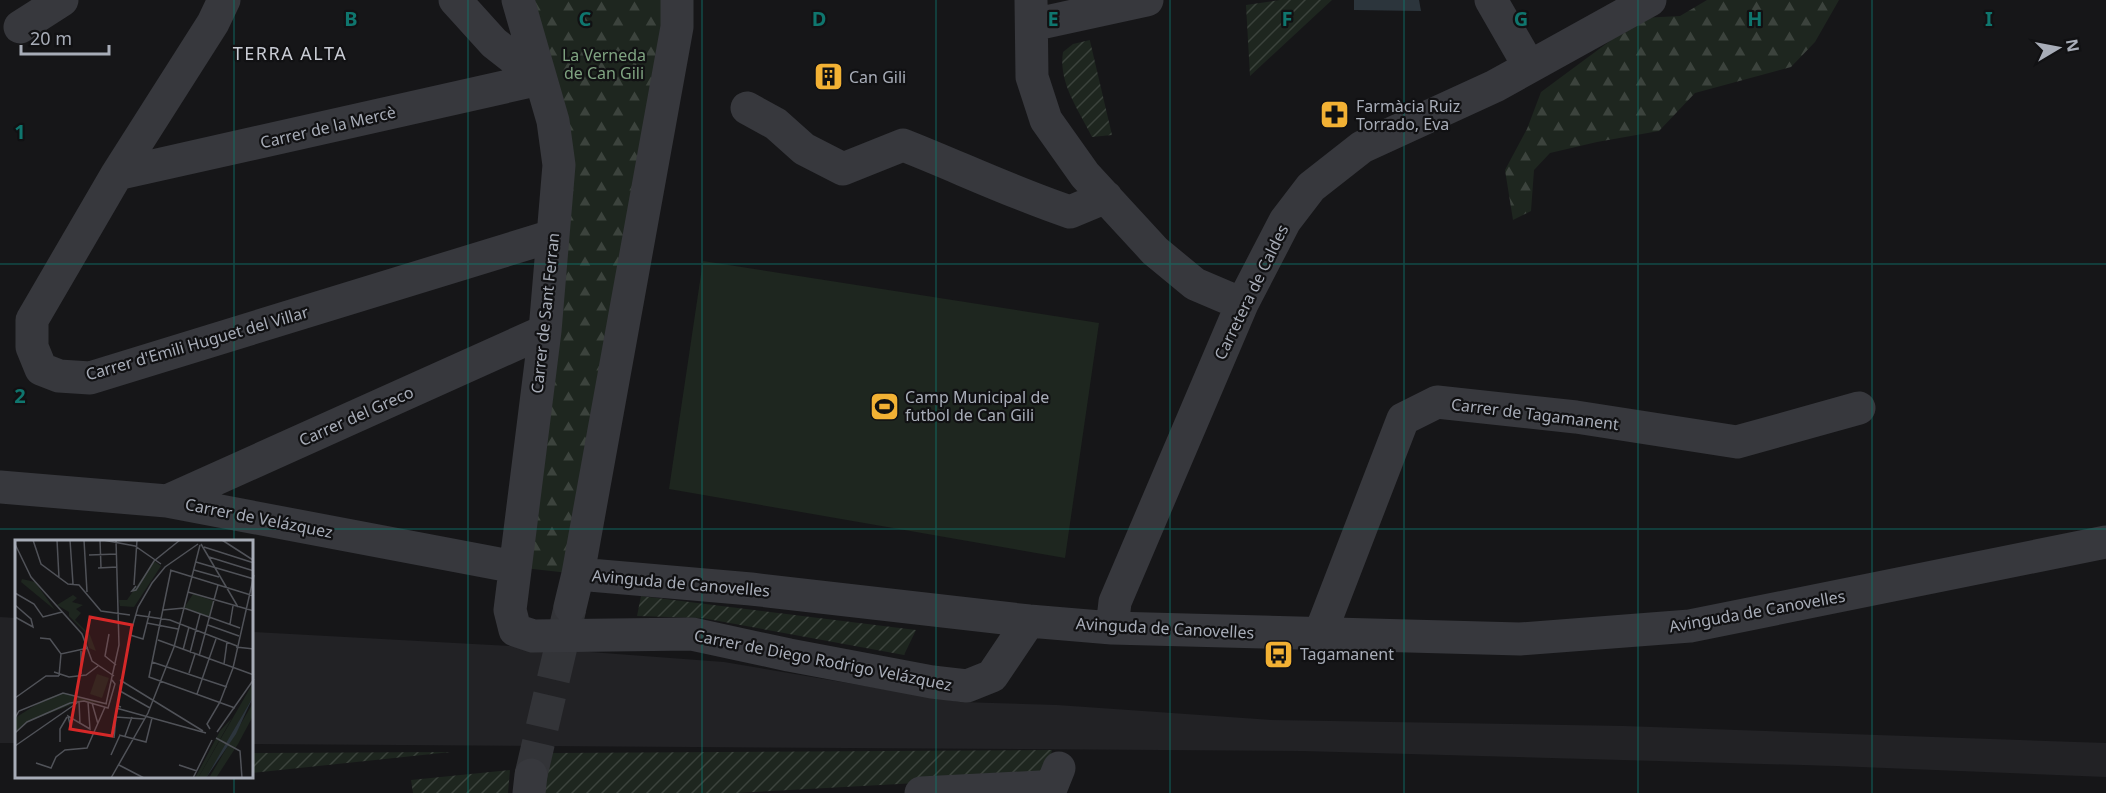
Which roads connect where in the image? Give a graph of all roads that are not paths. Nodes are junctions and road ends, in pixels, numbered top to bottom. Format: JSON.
{"nodes":[{"id":1,"x":62,"y":0,"type":"edge"},
{"id":2,"x":224,"y":0,"type":"edge"},
{"id":3,"x":454,"y":0,"type":"edge"},
{"id":4,"x":518,"y":0,"type":"edge"},
{"id":5,"x":677,"y":0,"type":"edge"},
{"id":6,"x":1147,"y":0,"type":"edge"},
{"id":7,"x":1491,"y":0,"type":"edge"},
{"id":8,"x":1650,"y":0,"type":"edge"},
{"id":9,"x":1032,"y":13,"type":"edge"},
{"id":10,"x":20,"y":27,"type":"dead end"},
{"id":11,"x":1529,"y":66,"type":"junction"},
{"id":12,"x":540,"y":80,"type":"junction"},
{"id":13,"x":747,"y":108,"type":"dead end"},
{"id":14,"x":117,"y":174,"type":"junction"},
{"id":15,"x":1106,"y":197,"type":"junction"},
{"id":16,"x":552,"y":236,"type":"junction"},
{"id":17,"x":1242,"y":304,"type":"junction"},
{"id":18,"x":545,"y":331,"type":"junction"},
{"id":19,"x":1859,"y":408,"type":"dead end"},
{"id":20,"x":0,"y":487,"type":"edge"},
{"id":21,"x":167,"y":501,"type":"junction"},
{"id":22,"x":2106,"y":542,"type":"edge"},
{"id":23,"x":515,"y":567,"type":"junction"},
{"id":24,"x":578,"y":574,"type":"junction"},
{"id":25,"x":570,"y":607,"type":"tunnel mouth"},
{"id":26,"x":1029,"y":621,"type":"junction"},
{"id":27,"x":1112,"y":628,"type":"junction"},
{"id":28,"x":515,"y":630,"type":"joint"},
{"id":29,"x":1320,"y":634,"type":"junction"},
{"id":30,"x":1049,"y":782,"type":"edge"},
{"id":31,"x":921,"y":793,"type":"edge"}],
"edges":[{"from":1,"to":10,"type":"street"},
{"from":2,"to":14,"type":"street","name":"Carrer d'Emili Huguet del Villar"},
{"from":3,"to":12,"type":"street"},
{"from":4,"to":12,"type":"street","name":"Carrer de Sant Ferran"},
{"from":5,"to":24,"type":"street"},
{"from":6,"to":9,"type":"street"},
{"from":7,"to":11,"type":"street"},
{"from":8,"to":11,"type":"street","name":"Carretera de Caldes"},
{"from":9,"to":15,"type":"street"},
{"from":11,"to":17,"type":"street","name":"Carretera de Caldes"},
{"from":12,"to":14,"type":"street","name":"Carrer de la Mercè"},
{"from":12,"to":16,"type":"street","name":"Carrer de Sant Ferran"},
{"from":13,"to":15,"type":"street"},
{"from":14,"to":16,"type":"street","name":"Carrer d'Emili Huguet del Villar"},
{"from":15,"to":17,"type":"street"},
{"from":16,"to":18,"type":"street","name":"Carrer de Sant Ferran"},
{"from":17,"to":27,"type":"street","name":"Carretera de Caldes"},
{"from":18,"to":21,"type":"street","name":"Carrer del Greco"},
{"from":18,"to":23,"type":"street","name":"Carrer de Sant Ferran"},
{"from":19,"to":29,"type":"street","name":"Carrer de Tagamanent"},
{"from":20,"to":21,"type":"street","name":"Carrer de Velázquez"},
{"from":21,"to":23,"type":"street","name":"Carrer de Velázquez"},
{"from":22,"to":29,"type":"street","name":"Avinguda de Canovelles"},
{"from":23,"to":28,"type":"street","name":"Carrer de Sant Ferran"},
{"from":24,"to":25,"type":"street"},
{"from":24,"to":26,"type":"street","name":"Avinguda de Canovelles"},
{"from":26,"to":27,"type":"street","name":"Avinguda de Canovelles"},
{"from":26,"to":28,"type":"street","name":"Carrer de Diego Rodrigo Velázquez"},
{"from":27,"to":29,"type":"street","name":"Avinguda de Canovelles"},
{"from":30,"to":31,"type":"street"}]}
